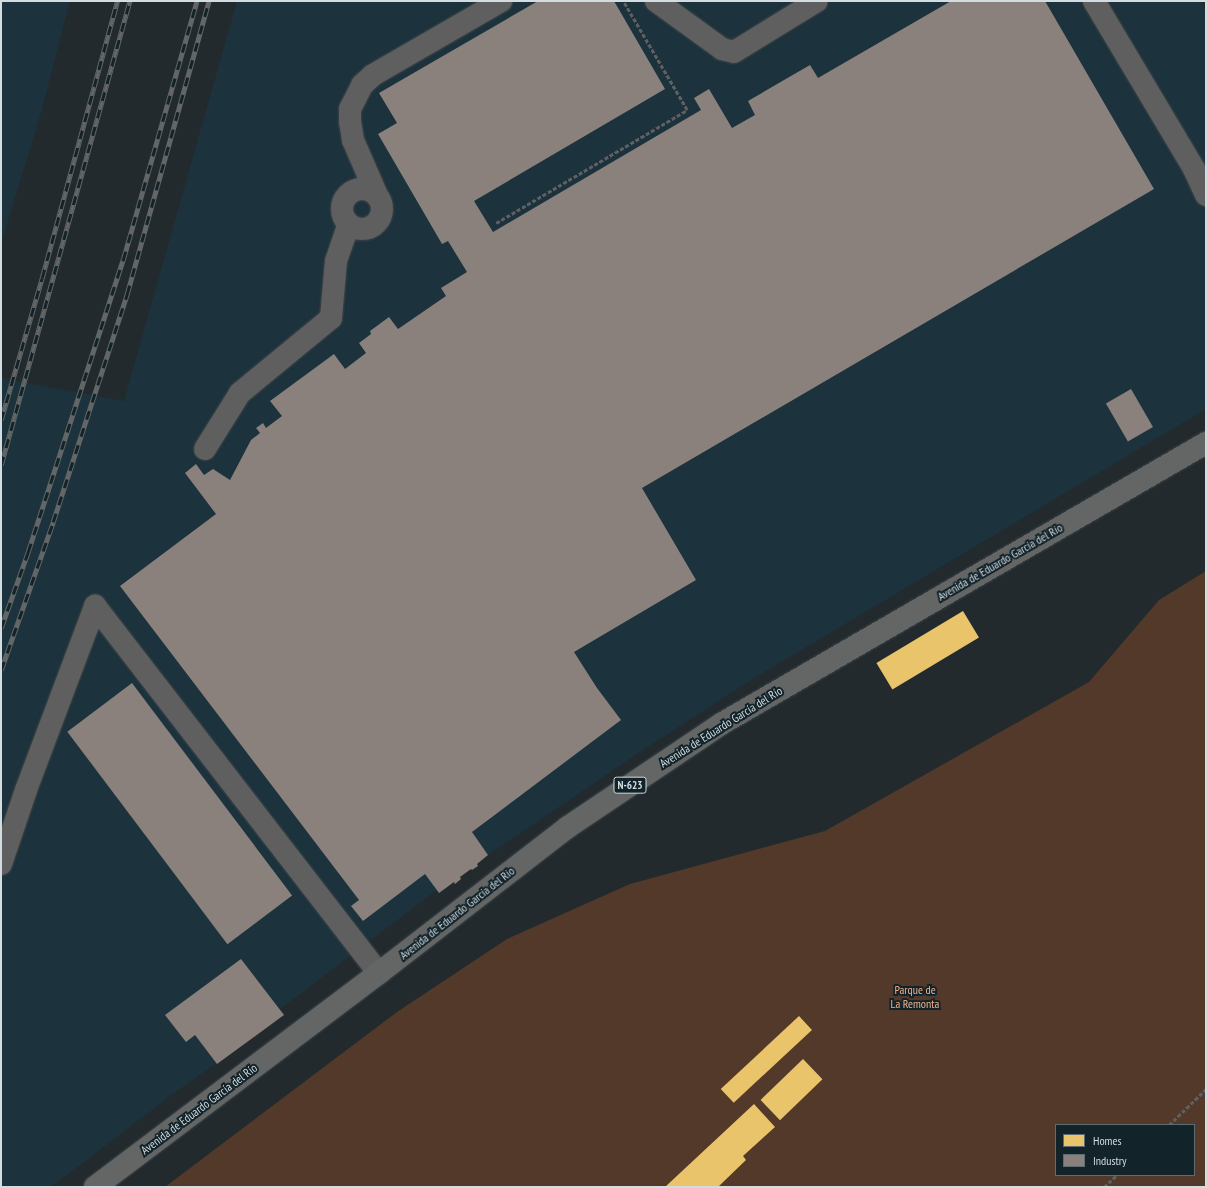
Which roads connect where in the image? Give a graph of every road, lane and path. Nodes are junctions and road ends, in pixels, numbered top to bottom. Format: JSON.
{"nodes":[{"id":1,"x":501,"y":1,"type":"edge"},
{"id":2,"x":623,"y":1,"type":"edge"},
{"id":3,"x":656,"y":1,"type":"edge"},
{"id":4,"x":1094,"y":1,"type":"edge"},
{"id":5,"x":806,"y":4,"type":"edge"},
{"id":6,"x":353,"y":140,"type":"junction"},
{"id":7,"x":376,"y":193,"type":"junction"},
{"id":8,"x":347,"y":195,"type":"junction"},
{"id":9,"x":1206,"y":195,"type":"edge"},
{"id":10,"x":496,"y":223,"type":"dead end"},
{"id":11,"x":349,"y":224,"type":"junction"},
{"id":12,"x":1206,"y":443,"type":"edge"},
{"id":13,"x":205,"y":449,"type":"dead end"},
{"id":14,"x":1,"y":864,"type":"edge"},
{"id":15,"x":379,"y":973,"type":"junction"},
{"id":16,"x":1206,"y":1089,"type":"edge"},
{"id":17,"x":1170,"y":1124,"type":"edge"},
{"id":18,"x":1116,"y":1176,"type":"edge"},
{"id":19,"x":95,"y":1187,"type":"edge"},
{"id":20,"x":1104,"y":1187,"type":"edge"}],
"edges":[{"from":1,"to":6,"type":"lane"},
{"from":2,"to":10,"type":"path"},
{"from":3,"to":5,"type":"lane"},
{"from":4,"to":9,"type":"lane"},
{"from":6,"to":7,"type":"lane"},
{"from":6,"to":8,"type":"lane"},
{"from":7,"to":8,"type":"lane"},
{"from":7,"to":11,"type":"lane"},
{"from":8,"to":11,"type":"lane"},
{"from":11,"to":13,"type":"lane"},
{"from":12,"to":15,"type":"highway","name":"Avenida de Eduardo García del Río","number":"N-623"},
{"from":14,"to":15,"type":"lane"},
{"from":15,"to":19,"type":"highway","name":"Avenida de Eduardo García del Río","number":"N-623"},
{"from":16,"to":17,"type":"path"},
{"from":18,"to":20,"type":"path"}]}
